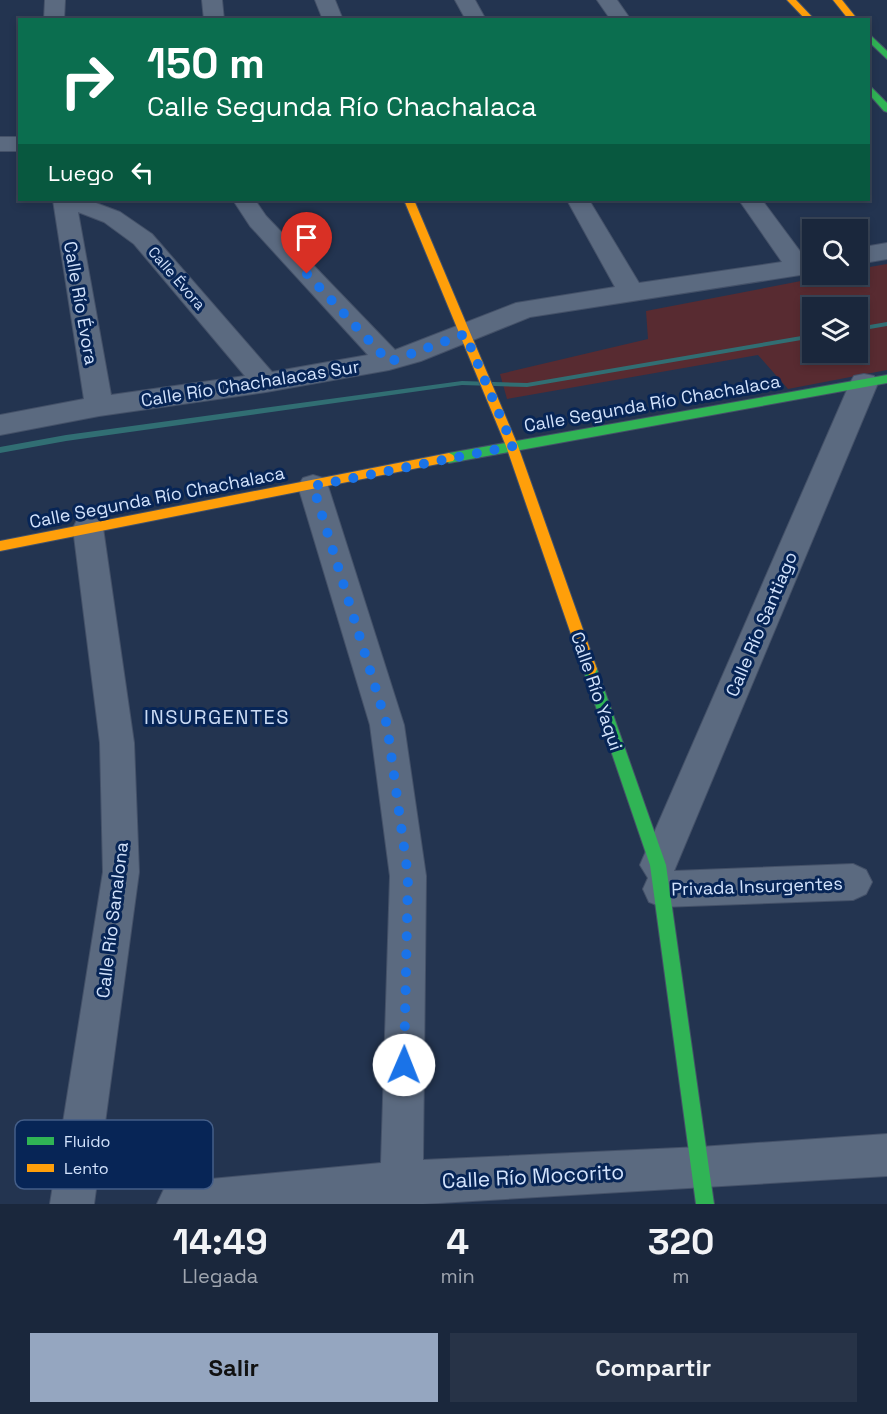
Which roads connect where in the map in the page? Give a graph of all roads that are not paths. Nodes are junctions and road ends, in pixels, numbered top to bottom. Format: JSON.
{"nodes":[{"id":1,"x":55,"y":0,"type":"edge"},
{"id":2,"x":212,"y":0,"type":"edge"},
{"id":3,"x":325,"y":0,"type":"edge"},
{"id":4,"x":465,"y":0,"type":"edge"},
{"id":5,"x":607,"y":0,"type":"edge"},
{"id":6,"x":791,"y":0,"type":"edge"},
{"id":7,"x":837,"y":0,"type":"edge"},
{"id":8,"x":54,"y":18,"type":"edge"},
{"id":9,"x":214,"y":18,"type":"edge"},
{"id":10,"x":332,"y":18,"type":"edge"},
{"id":11,"x":475,"y":18,"type":"edge"},
{"id":12,"x":620,"y":18,"type":"edge"},
{"id":13,"x":808,"y":18,"type":"edge"},
{"id":14,"x":852,"y":18,"type":"edge"},
{"id":15,"x":870,"y":37,"type":"edge"},
{"id":16,"x":887,"y":56,"type":"edge"},
{"id":17,"x":870,"y":89,"type":"edge"},
{"id":18,"x":887,"y":109,"type":"edge"},
{"id":19,"x":0,"y":144,"type":"edge"},
{"id":20,"x":18,"y":144,"type":"edge"},
{"id":21,"x":66,"y":201,"type":"edge"},
{"id":22,"x":69,"y":201,"type":"edge"},
{"id":23,"x":245,"y":201,"type":"edge"},
{"id":24,"x":409,"y":201,"type":"edge"},
{"id":25,"x":579,"y":201,"type":"edge"},
{"id":26,"x":751,"y":201,"type":"edge"},
{"id":27,"x":887,"y":251,"type":"edge"},
{"id":28,"x":868,"y":254,"type":"edge"},
{"id":29,"x":802,"y":261,"type":"edge"},
{"id":30,"x":802,"y":267,"type":"edge"},
{"id":31,"x":631,"y":292,"type":"junction"},
{"id":32,"x":465,"y":334,"type":"junction"},
{"id":33,"x":389,"y":362,"type":"junction"},
{"id":34,"x":875,"y":381,"type":"edge"},
{"id":35,"x":266,"y":383,"type":"junction"},
{"id":36,"x":99,"y":406,"type":"junction"},
{"id":37,"x":0,"y":425,"type":"edge"},
{"id":38,"x":513,"y":446,"type":"junction"},
{"id":39,"x":313,"y":486,"type":"junction"},
{"id":40,"x":88,"y":528,"type":"junction"},
{"id":41,"x":0,"y":546,"type":"edge"},
{"id":42,"x":660,"y":877,"type":"junction"},
{"id":43,"x":853,"y":882,"type":"dead end"},
{"id":44,"x":84,"y":1120,"type":"edge"},
{"id":45,"x":887,"y":1155,"type":"edge"},
{"id":46,"x":703,"y":1186,"type":"edge"},
{"id":47,"x":74,"y":1189,"type":"edge"},
{"id":48,"x":401,"y":1193,"type":"edge"},
{"id":49,"x":72,"y":1204,"type":"edge"},
{"id":50,"x":179,"y":1204,"type":"edge"}],
"edges":[{"from":1,"to":8,"type":"street"},
{"from":2,"to":9,"type":"street"},
{"from":3,"to":10,"type":"street"},
{"from":4,"to":11,"type":"street"},
{"from":5,"to":12,"type":"street"},
{"from":6,"to":13,"type":"street"},
{"from":7,"to":14,"type":"street"},
{"from":15,"to":16,"type":"street"},
{"from":17,"to":18,"type":"street"},
{"from":19,"to":20,"type":"street"},
{"from":21,"to":36,"type":"street","name":"Calle Río Évora"},
{"from":22,"to":35,"type":"street","name":"Calle Évora"},
{"from":23,"to":33,"type":"street"},
{"from":24,"to":32,"type":"street","name":"Calle Río Yaqui"},
{"from":25,"to":31,"type":"street"},
{"from":26,"to":29,"type":"street"},
{"from":27,"to":28,"type":"street"},
{"from":30,"to":31,"type":"street","name":"Calle Río Chachalacas Sur"},
{"from":31,"to":32,"type":"street","name":"Calle Río Chachalacas Sur"},
{"from":32,"to":33,"type":"street","name":"Calle Río Chachalacas Sur"},
{"from":32,"to":38,"type":"street","name":"Calle Río Yaqui"},
{"from":33,"to":35,"type":"street","name":"Calle Río Chachalacas Sur"},
{"from":34,"to":38,"type":"street","name":"Calle Segunda Río Chachalaca"},
{"from":34,"to":42,"type":"street","name":"Calle Río Santiago"},
{"from":35,"to":36,"type":"street","name":"Calle Río Chachalacas Sur"},
{"from":36,"to":37,"type":"street","name":"Calle Río Chachalacas Sur"},
{"from":38,"to":39,"type":"street","name":"Calle Segunda Río Chachalaca"},
{"from":38,"to":42,"type":"street","name":"Calle Río Yaqui"},
{"from":39,"to":40,"type":"street","name":"Calle Segunda Río Chachalaca"},
{"from":39,"to":48,"type":"street"},
{"from":40,"to":41,"type":"street","name":"Calle Segunda Río Chachalaca"},
{"from":40,"to":44,"type":"street","name":"Calle Río Sanalona"},
{"from":42,"to":43,"type":"street","name":"Privada Insurgentes"},
{"from":42,"to":46,"type":"street","name":"Calle Río Yaqui"},
{"from":45,"to":46,"type":"street","name":"Calle Río Mocorito"},
{"from":46,"to":48,"type":"street","name":"Calle Río Mocorito"},
{"from":47,"to":49,"type":"street","name":"Calle Río Sanalona"},
{"from":48,"to":50,"type":"street","name":"Calle Río Mocorito"}]}
